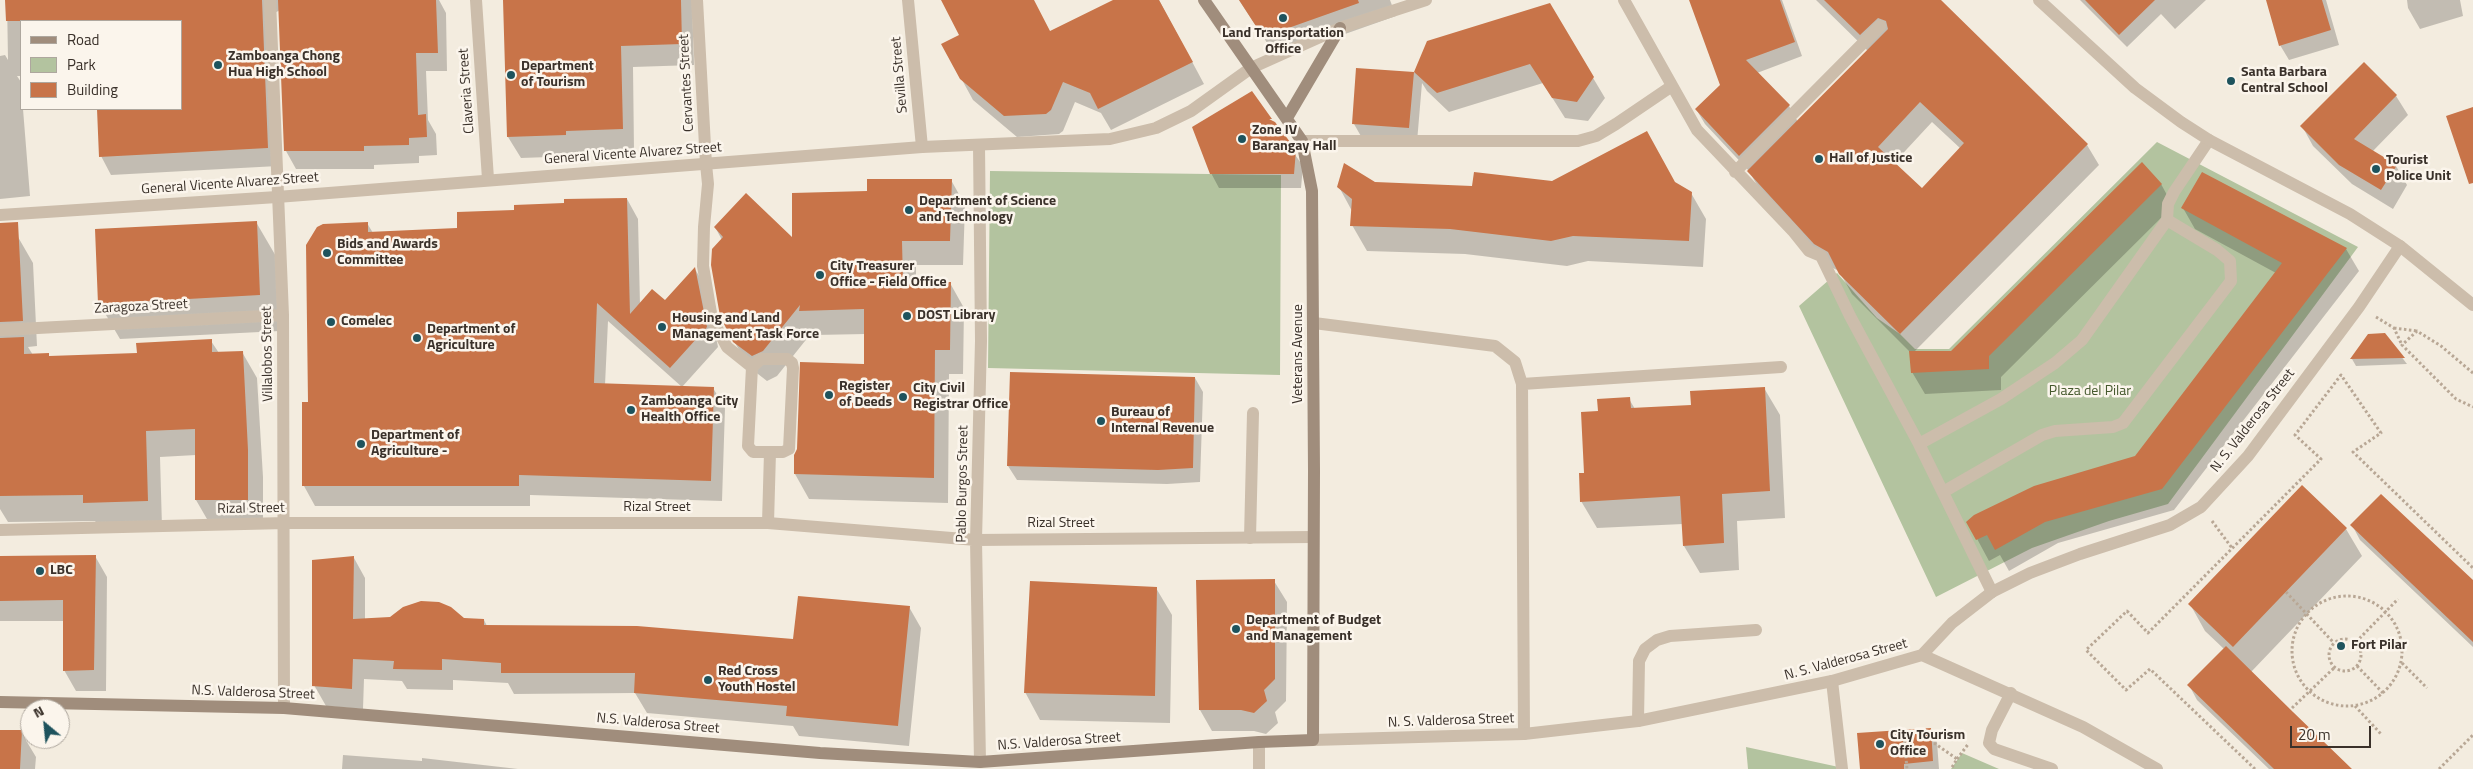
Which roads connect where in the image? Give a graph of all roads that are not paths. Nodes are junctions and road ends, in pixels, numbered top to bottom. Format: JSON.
{"nodes":[{"id":1,"x":270,"y":0,"type":"edge"},
{"id":2,"x":476,"y":0,"type":"edge"},
{"id":3,"x":697,"y":0,"type":"edge"},
{"id":4,"x":908,"y":0,"type":"edge"},
{"id":5,"x":1204,"y":0,"type":"edge"},
{"id":6,"x":1426,"y":0,"type":"edge"},
{"id":7,"x":1624,"y":0,"type":"edge"},
{"id":8,"x":2039,"y":0,"type":"edge"},
{"id":9,"x":1880,"y":26,"type":"dead end"},
{"id":10,"x":1340,"y":28,"type":"junction"},
{"id":11,"x":1251,"y":68,"type":"junction"},
{"id":12,"x":1672,"y":86,"type":"junction"},
{"id":13,"x":1287,"y":118,"type":"junction"},
{"id":14,"x":2209,"y":140,"type":"junction"},
{"id":15,"x":1302,"y":141,"type":"junction"},
{"id":16,"x":979,"y":145,"type":"junction"},
{"id":17,"x":922,"y":147,"type":"junction"},
{"id":18,"x":706,"y":164,"type":"junction"},
{"id":19,"x":1735,"y":172,"type":"junction"},
{"id":20,"x":488,"y":179,"type":"junction"},
{"id":21,"x":277,"y":197,"type":"junction"},
{"id":22,"x":0,"y":215,"type":"edge"},
{"id":23,"x":2167,"y":220,"type":"junction"},
{"id":24,"x":2400,"y":246,"type":"junction"},
{"id":25,"x":2473,"y":305,"type":"edge"},
{"id":26,"x":283,"y":315,"type":"junction"},
{"id":27,"x":1314,"y":323,"type":"junction"},
{"id":28,"x":0,"y":330,"type":"edge"},
{"id":29,"x":752,"y":367,"type":"junction"},
{"id":30,"x":1781,"y":367,"type":"dead end"},
{"id":31,"x":1522,"y":384,"type":"junction"},
{"id":32,"x":1253,"y":413,"type":"dead end"},
{"id":33,"x":1919,"y":444,"type":"junction"},
{"id":34,"x":770,"y":452,"type":"junction"},
{"id":35,"x":1943,"y":492,"type":"junction"},
{"id":36,"x":284,"y":523,"type":"junction"},
{"id":37,"x":768,"y":523,"type":"junction"},
{"id":38,"x":0,"y":530,"type":"edge"},
{"id":39,"x":1250,"y":538,"type":"junction"},
{"id":40,"x":1313,"y":538,"type":"junction"},
{"id":41,"x":976,"y":540,"type":"junction"},
{"id":42,"x":1992,"y":592,"type":"junction"},
{"id":43,"x":1756,"y":630,"type":"dead end"},
{"id":44,"x":1922,"y":655,"type":"junction"},
{"id":45,"x":1832,"y":681,"type":"junction"},
{"id":46,"x":2011,"y":693,"type":"junction"},
{"id":47,"x":0,"y":702,"type":"edge"},
{"id":48,"x":284,"y":708,"type":"junction"},
{"id":49,"x":1638,"y":721,"type":"junction"},
{"id":50,"x":1524,"y":734,"type":"junction"},
{"id":51,"x":1312,"y":740,"type":"junction"},
{"id":52,"x":1259,"y":742,"type":"junction"},
{"id":53,"x":982,"y":766,"type":"edge"},
{"id":54,"x":1258,"y":769,"type":"edge"},
{"id":55,"x":1842,"y":769,"type":"edge"},
{"id":56,"x":2052,"y":769,"type":"edge"},
{"id":57,"x":2158,"y":769,"type":"edge"}],
"edges":[{"from":1,"to":21,"type":"street","name":"Villalobos Street"},
{"from":2,"to":20,"type":"street","name":"Claveria Street"},
{"from":3,"to":18,"type":"street","name":"Cervantes Street"},
{"from":4,"to":17,"type":"street","name":"Sevilla Street"},
{"from":5,"to":11,"type":"main road","name":"Veterans Avenue"},
{"from":6,"to":10,"type":"street","name":"General Vicente Alvarez Street"},
{"from":7,"to":12,"type":"street"},
{"from":8,"to":14,"type":"street"},
{"from":9,"to":19,"type":"street"},
{"from":10,"to":11,"type":"street","name":"General Vicente Alvarez Street"},
{"from":10,"to":13,"type":"main road"},
{"from":11,"to":13,"type":"main road","name":"Veterans Avenue"},
{"from":11,"to":16,"type":"street","name":"General Vicente Alvarez Street"},
{"from":12,"to":15,"type":"street"},
{"from":12,"to":19,"type":"street"},
{"from":13,"to":15,"type":"main road","name":"Veterans Avenue"},
{"from":14,"to":23,"type":"street"},
{"from":14,"to":24,"type":"street"},
{"from":15,"to":27,"type":"main road","name":"Veterans Avenue"},
{"from":16,"to":17,"type":"street","name":"General Vicente Alvarez Street"},
{"from":16,"to":41,"type":"street","name":"Pablo Burgos Street"},
{"from":17,"to":18,"type":"street","name":"General Vicente Alvarez Street"},
{"from":18,"to":20,"type":"street","name":"General Vicente Alvarez Street"},
{"from":18,"to":29,"type":"street","name":"Cervantes Street"},
{"from":19,"to":33,"type":"street"},
{"from":20,"to":21,"type":"street","name":"General Vicente Alvarez Street"},
{"from":21,"to":22,"type":"street","name":"General Vicente Alvarez Street"},
{"from":21,"to":26,"type":"street","name":"Villalobos Street"},
{"from":23,"to":33,"type":"street"},
{"from":23,"to":35,"type":"street"},
{"from":24,"to":25,"type":"street"},
{"from":24,"to":42,"type":"street","name":"N. S. Valderosa Street"},
{"from":26,"to":28,"type":"street","name":"Zaragoza Street"},
{"from":26,"to":36,"type":"street","name":"Villalobos Street"},
{"from":27,"to":31,"type":"street"},
{"from":27,"to":40,"type":"main road","name":"Veterans Avenue"},
{"from":29,"to":34,"type":"street"},
{"from":29,"to":34,"type":"street"},
{"from":30,"to":31,"type":"street"},
{"from":31,"to":50,"type":"street"},
{"from":32,"to":39,"type":"street"},
{"from":33,"to":35,"type":"street"},
{"from":34,"to":37,"type":"street"},
{"from":35,"to":42,"type":"street"},
{"from":36,"to":37,"type":"street","name":"Rizal Street"},
{"from":36,"to":38,"type":"street","name":"Rizal Street"},
{"from":36,"to":48,"type":"street","name":"Villalobos Street"},
{"from":37,"to":41,"type":"street","name":"Rizal Street"},
{"from":39,"to":40,"type":"street","name":"Rizal Street"},
{"from":39,"to":41,"type":"street","name":"Rizal Street"},
{"from":40,"to":51,"type":"main road","name":"Veterans Avenue"},
{"from":41,"to":53,"type":"street","name":"Pablo Burgos Street"},
{"from":42,"to":44,"type":"street","name":"N. S. Valderosa Street"},
{"from":43,"to":49,"type":"street"},
{"from":44,"to":45,"type":"street","name":"N. S. Valderosa Street"},
{"from":44,"to":46,"type":"street"},
{"from":45,"to":49,"type":"street","name":"N. S. Valderosa Street"},
{"from":45,"to":55,"type":"street"},
{"from":46,"to":56,"type":"street"},
{"from":46,"to":57,"type":"street"},
{"from":47,"to":48,"type":"main road","name":"N.S. Valderosa Street"},
{"from":48,"to":53,"type":"main road","name":"N.S. Valderosa Street"},
{"from":49,"to":50,"type":"street","name":"N. S. Valderosa Street"},
{"from":50,"to":51,"type":"street","name":"N. S. Valderosa Street"},
{"from":51,"to":52,"type":"main road","name":"N.S. Valderosa Street"},
{"from":52,"to":53,"type":"main road","name":"N.S. Valderosa Street"},
{"from":52,"to":54,"type":"street"}]}
